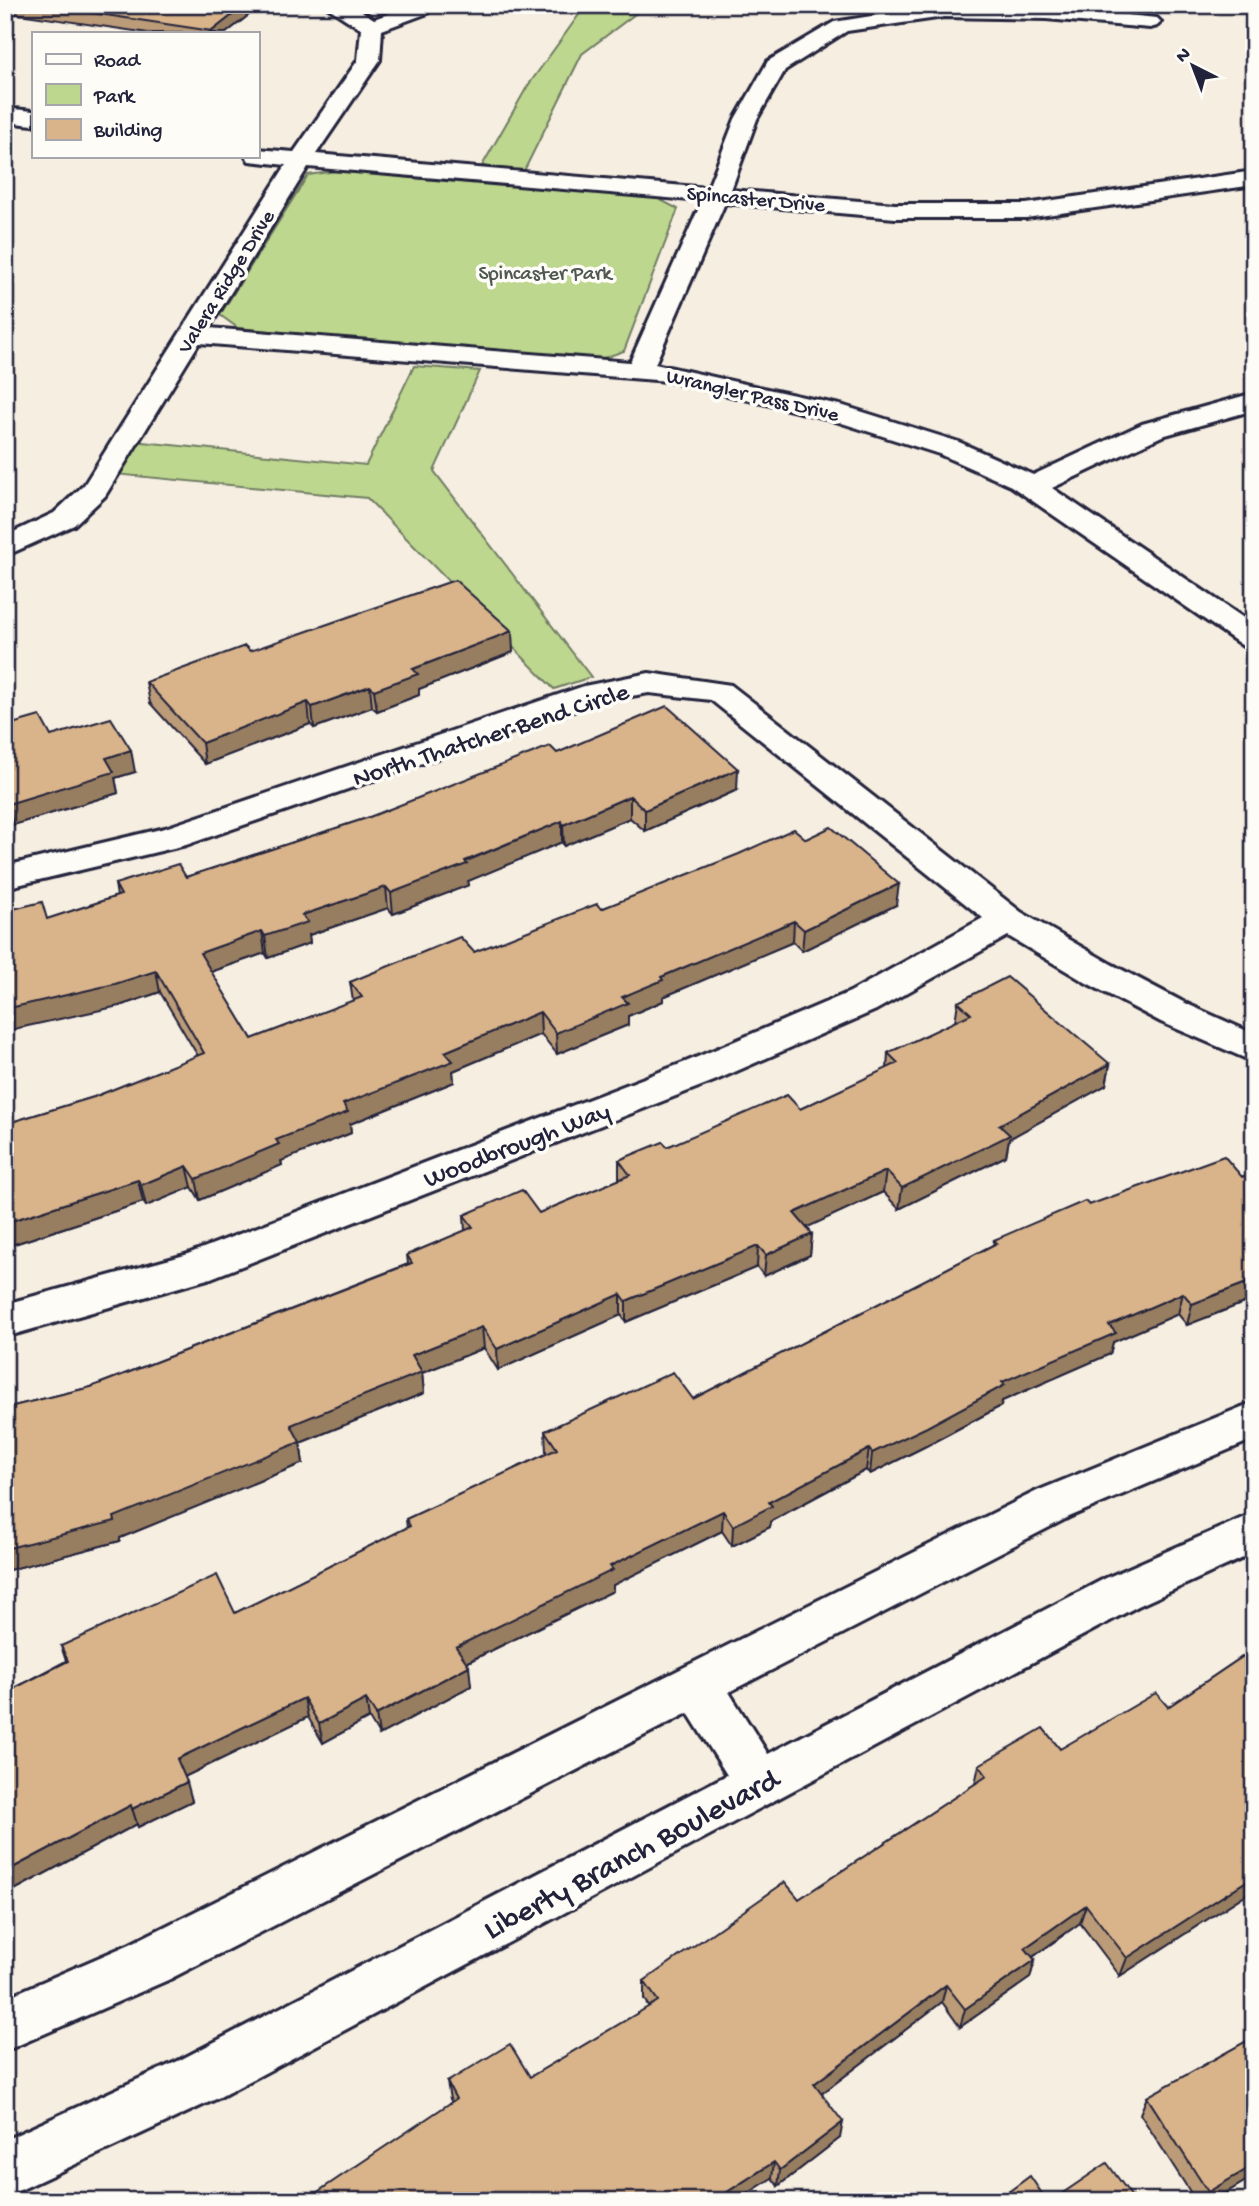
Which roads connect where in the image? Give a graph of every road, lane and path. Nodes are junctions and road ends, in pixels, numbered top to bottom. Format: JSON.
{"nodes":[{"id":1,"x":334,"y":5,"type":"edge"},
{"id":2,"x":422,"y":5,"type":"edge"},
{"id":3,"x":1150,"y":22,"type":"dead end"},
{"id":4,"x":372,"y":27,"type":"junction"},
{"id":5,"x":5,"y":115,"type":"edge"},
{"id":6,"x":32,"y":118,"type":"edge"},
{"id":7,"x":259,"y":156,"type":"edge"},
{"id":8,"x":299,"y":161,"type":"junction"},
{"id":9,"x":1254,"y":178,"type":"edge"},
{"id":10,"x":717,"y":194,"type":"junction"},
{"id":11,"x":192,"y":335,"type":"junction"},
{"id":12,"x":639,"y":371,"type":"junction"},
{"id":13,"x":1254,"y":401,"type":"edge"},
{"id":14,"x":1031,"y":487,"type":"junction"},
{"id":15,"x":11,"y":545,"type":"edge"},
{"id":16,"x":1254,"y":639,"type":"edge"},
{"id":17,"x":5,"y":877,"type":"edge"},
{"id":18,"x":1008,"y":920,"type":"junction"},
{"id":19,"x":1254,"y":1049,"type":"edge"},
{"id":20,"x":5,"y":1321,"type":"edge"},
{"id":21,"x":1254,"y":1420,"type":"edge"},
{"id":22,"x":1254,"y":1532,"type":"edge"},
{"id":23,"x":697,"y":1684,"type":"junction"},
{"id":24,"x":759,"y":1783,"type":"junction"},
{"id":25,"x":5,"y":2025,"type":"edge"},
{"id":26,"x":5,"y":2169,"type":"edge"}],
"edges":[{"from":1,"to":4,"type":"street"},
{"from":2,"to":4,"type":"street"},
{"from":3,"to":10,"type":"street"},
{"from":4,"to":8,"type":"street","name":"Valera Ridge Drive"},
{"from":5,"to":6,"type":"street"},
{"from":7,"to":8,"type":"street","name":"Spincaster Drive"},
{"from":8,"to":10,"type":"street","name":"Spincaster Drive"},
{"from":8,"to":11,"type":"street","name":"Valera Ridge Drive"},
{"from":9,"to":10,"type":"street","name":"Spincaster Drive"},
{"from":10,"to":12,"type":"street"},
{"from":11,"to":12,"type":"street","name":"Wrangler Pass Drive"},
{"from":11,"to":15,"type":"street","name":"Valera Ridge Drive"},
{"from":12,"to":14,"type":"street","name":"Wrangler Pass Drive"},
{"from":13,"to":14,"type":"street"},
{"from":14,"to":16,"type":"street","name":"Wrangler Pass Drive"},
{"from":17,"to":18,"type":"street","name":"North Thatcher Bend Circle"},
{"from":18,"to":19,"type":"street","name":"North Thatcher Bend Circle"},
{"from":18,"to":20,"type":"street","name":"Woodbrough Way"},
{"from":21,"to":23,"type":"street"},
{"from":22,"to":24,"type":"street","name":"Liberty Branch Boulevard"},
{"from":23,"to":24,"type":"street"},
{"from":23,"to":25,"type":"street"},
{"from":24,"to":26,"type":"street","name":"Liberty Branch Boulevard"}]}
